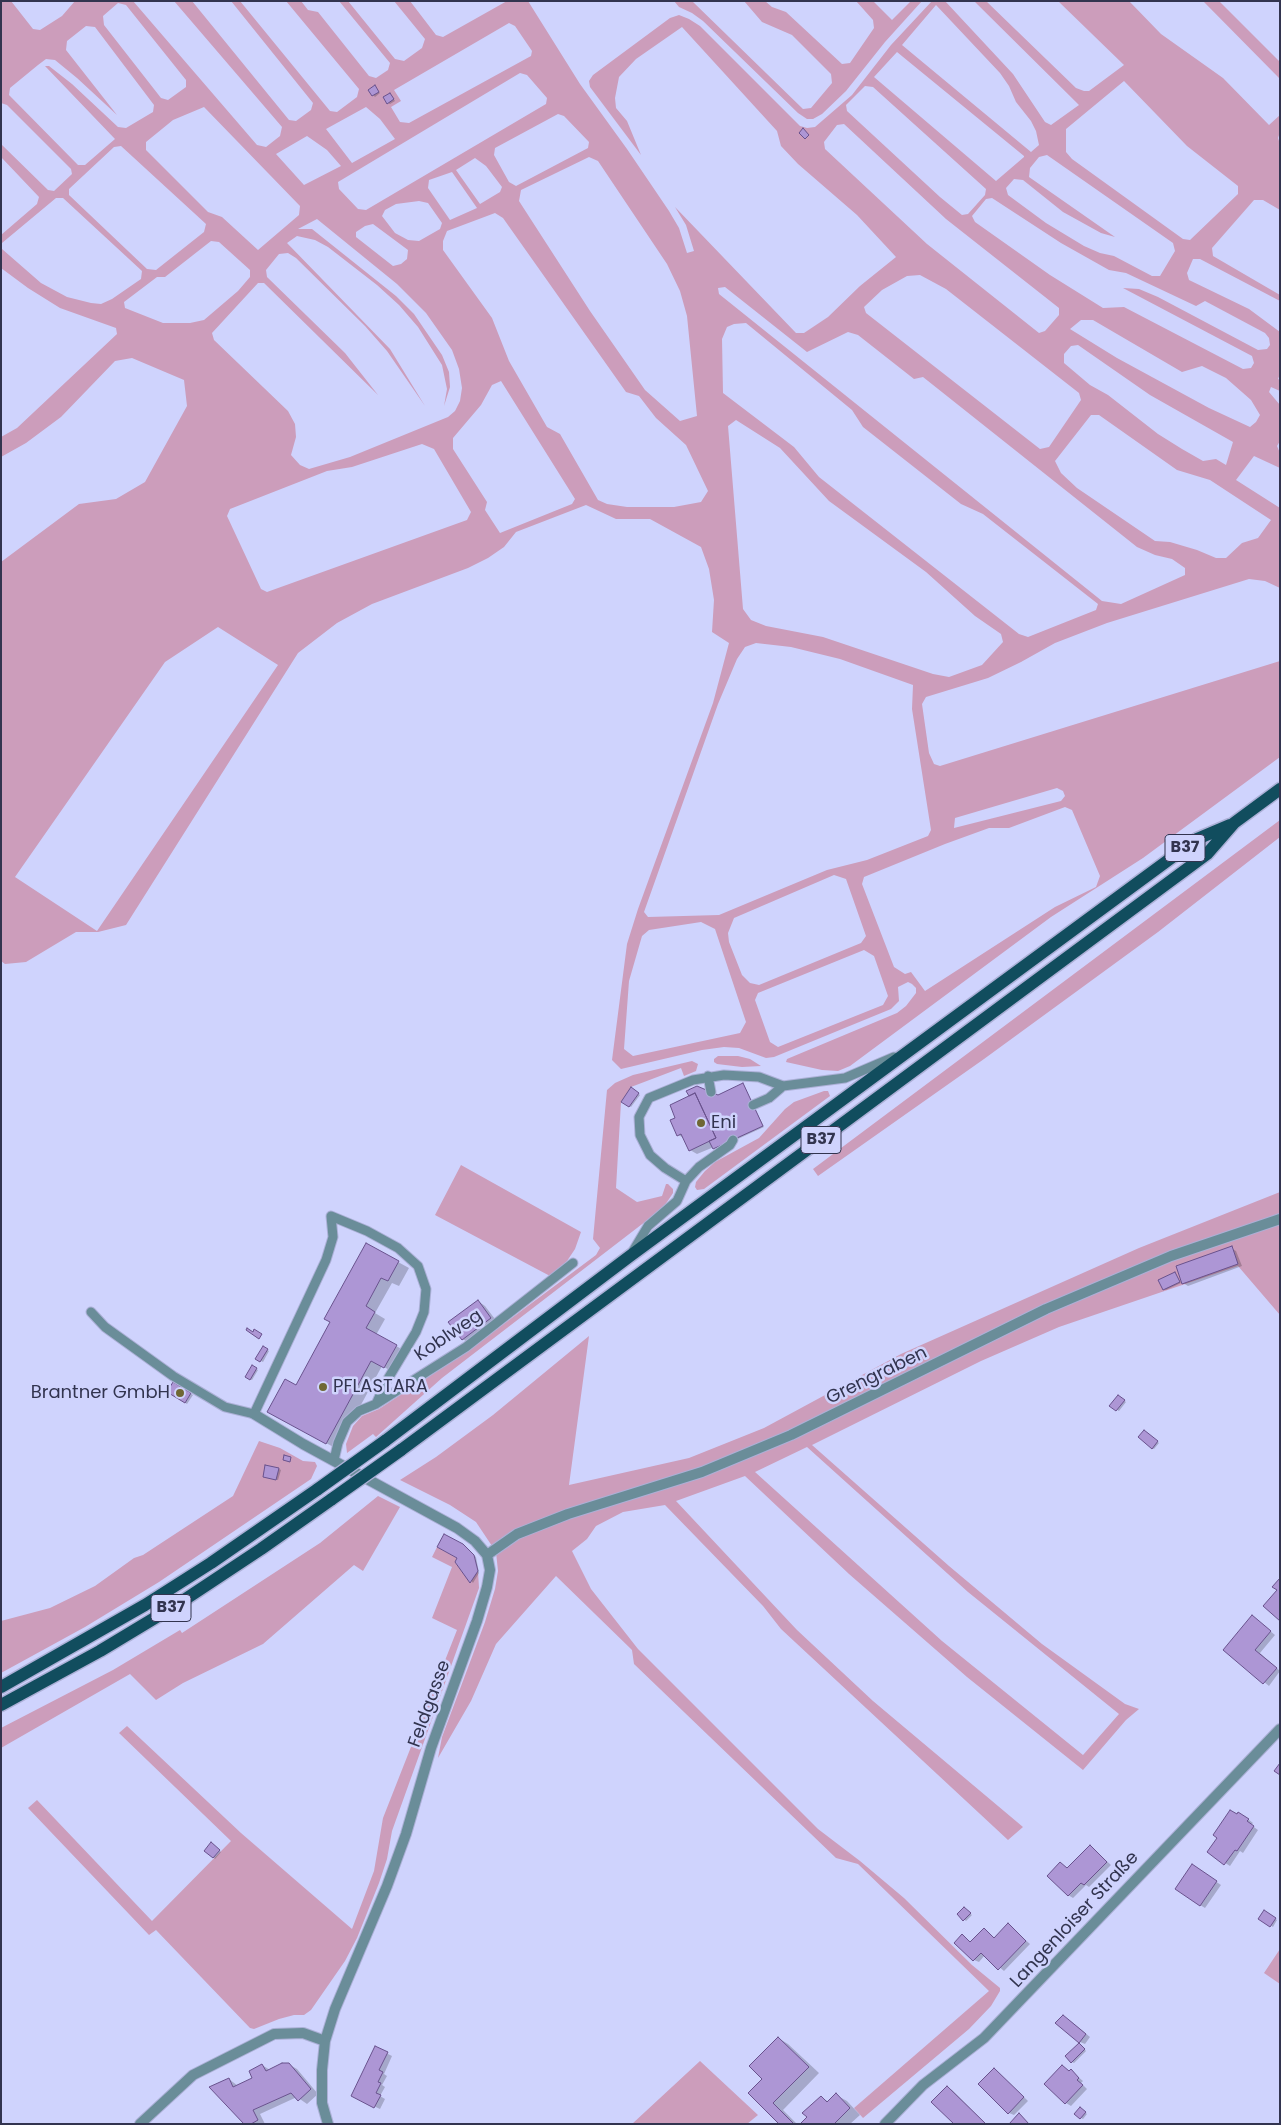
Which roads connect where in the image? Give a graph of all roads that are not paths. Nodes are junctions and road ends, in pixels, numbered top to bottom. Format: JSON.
{"nodes":[{"id":1,"x":1280,"y":789,"type":"edge"},
{"id":2,"x":1234,"y":823,"type":"junction"},
{"id":3,"x":908,"y":1051,"type":"junction"},
{"id":4,"x":708,"y":1076,"type":"junction"},
{"id":5,"x":783,"y":1086,"type":"junction"},
{"id":6,"x":711,"y":1092,"type":"dead end"},
{"id":7,"x":753,"y":1105,"type":"dead end"},
{"id":8,"x":733,"y":1140,"type":"dead end"},
{"id":9,"x":686,"y":1181,"type":"junction"},
{"id":10,"x":1280,"y":1219,"type":"edge"},
{"id":11,"x":630,"y":1256,"type":"junction"},
{"id":12,"x":573,"y":1264,"type":"dead end"},
{"id":13,"x":91,"y":1312,"type":"dead end"},
{"id":14,"x":376,"y":1404,"type":"junction"},
{"id":15,"x":254,"y":1414,"type":"junction"},
{"id":16,"x":334,"y":1460,"type":"junction"},
{"id":17,"x":487,"y":1555,"type":"junction"},
{"id":18,"x":1,"y":1687,"type":"edge"},
{"id":19,"x":1,"y":1705,"type":"edge"},
{"id":20,"x":1280,"y":1729,"type":"edge"},
{"id":21,"x":325,"y":2041,"type":"junction"},
{"id":22,"x":140,"y":2124,"type":"edge"},
{"id":23,"x":328,"y":2124,"type":"edge"},
{"id":24,"x":885,"y":2124,"type":"edge"}],
"edges":[{"from":1,"to":2,"type":"main road","number":"B37"},
{"from":2,"to":3,"type":"main road","number":"B37"},
{"from":2,"to":19,"type":"main road","number":"B37","bridge":true},
{"from":3,"to":5,"type":"lane"},
{"from":3,"to":11,"type":"main road","number":"B37"},
{"from":4,"to":5,"type":"lane"},
{"from":4,"to":6,"type":"lane"},
{"from":4,"to":9,"type":"lane"},
{"from":5,"to":7,"type":"lane"},
{"from":8,"to":9,"type":"lane"},
{"from":9,"to":11,"type":"lane"},
{"from":10,"to":17,"type":"street","name":"Grengraben"},
{"from":11,"to":18,"type":"main road","number":"B37","bridge":true},
{"from":12,"to":14,"type":"lane","name":"Koblweg"},
{"from":13,"to":15,"type":"lane"},
{"from":14,"to":15,"type":"lane"},
{"from":14,"to":16,"type":"lane","name":"Koblweg"},
{"from":15,"to":16,"type":"street"},
{"from":16,"to":17,"type":"street"},
{"from":17,"to":21,"type":"street","name":"Feldgasse"},
{"from":20,"to":24,"type":"street","name":"Langenloiser Straße"},
{"from":21,"to":22,"type":"street"},
{"from":21,"to":23,"type":"street","name":"Feldgasse"}]}
